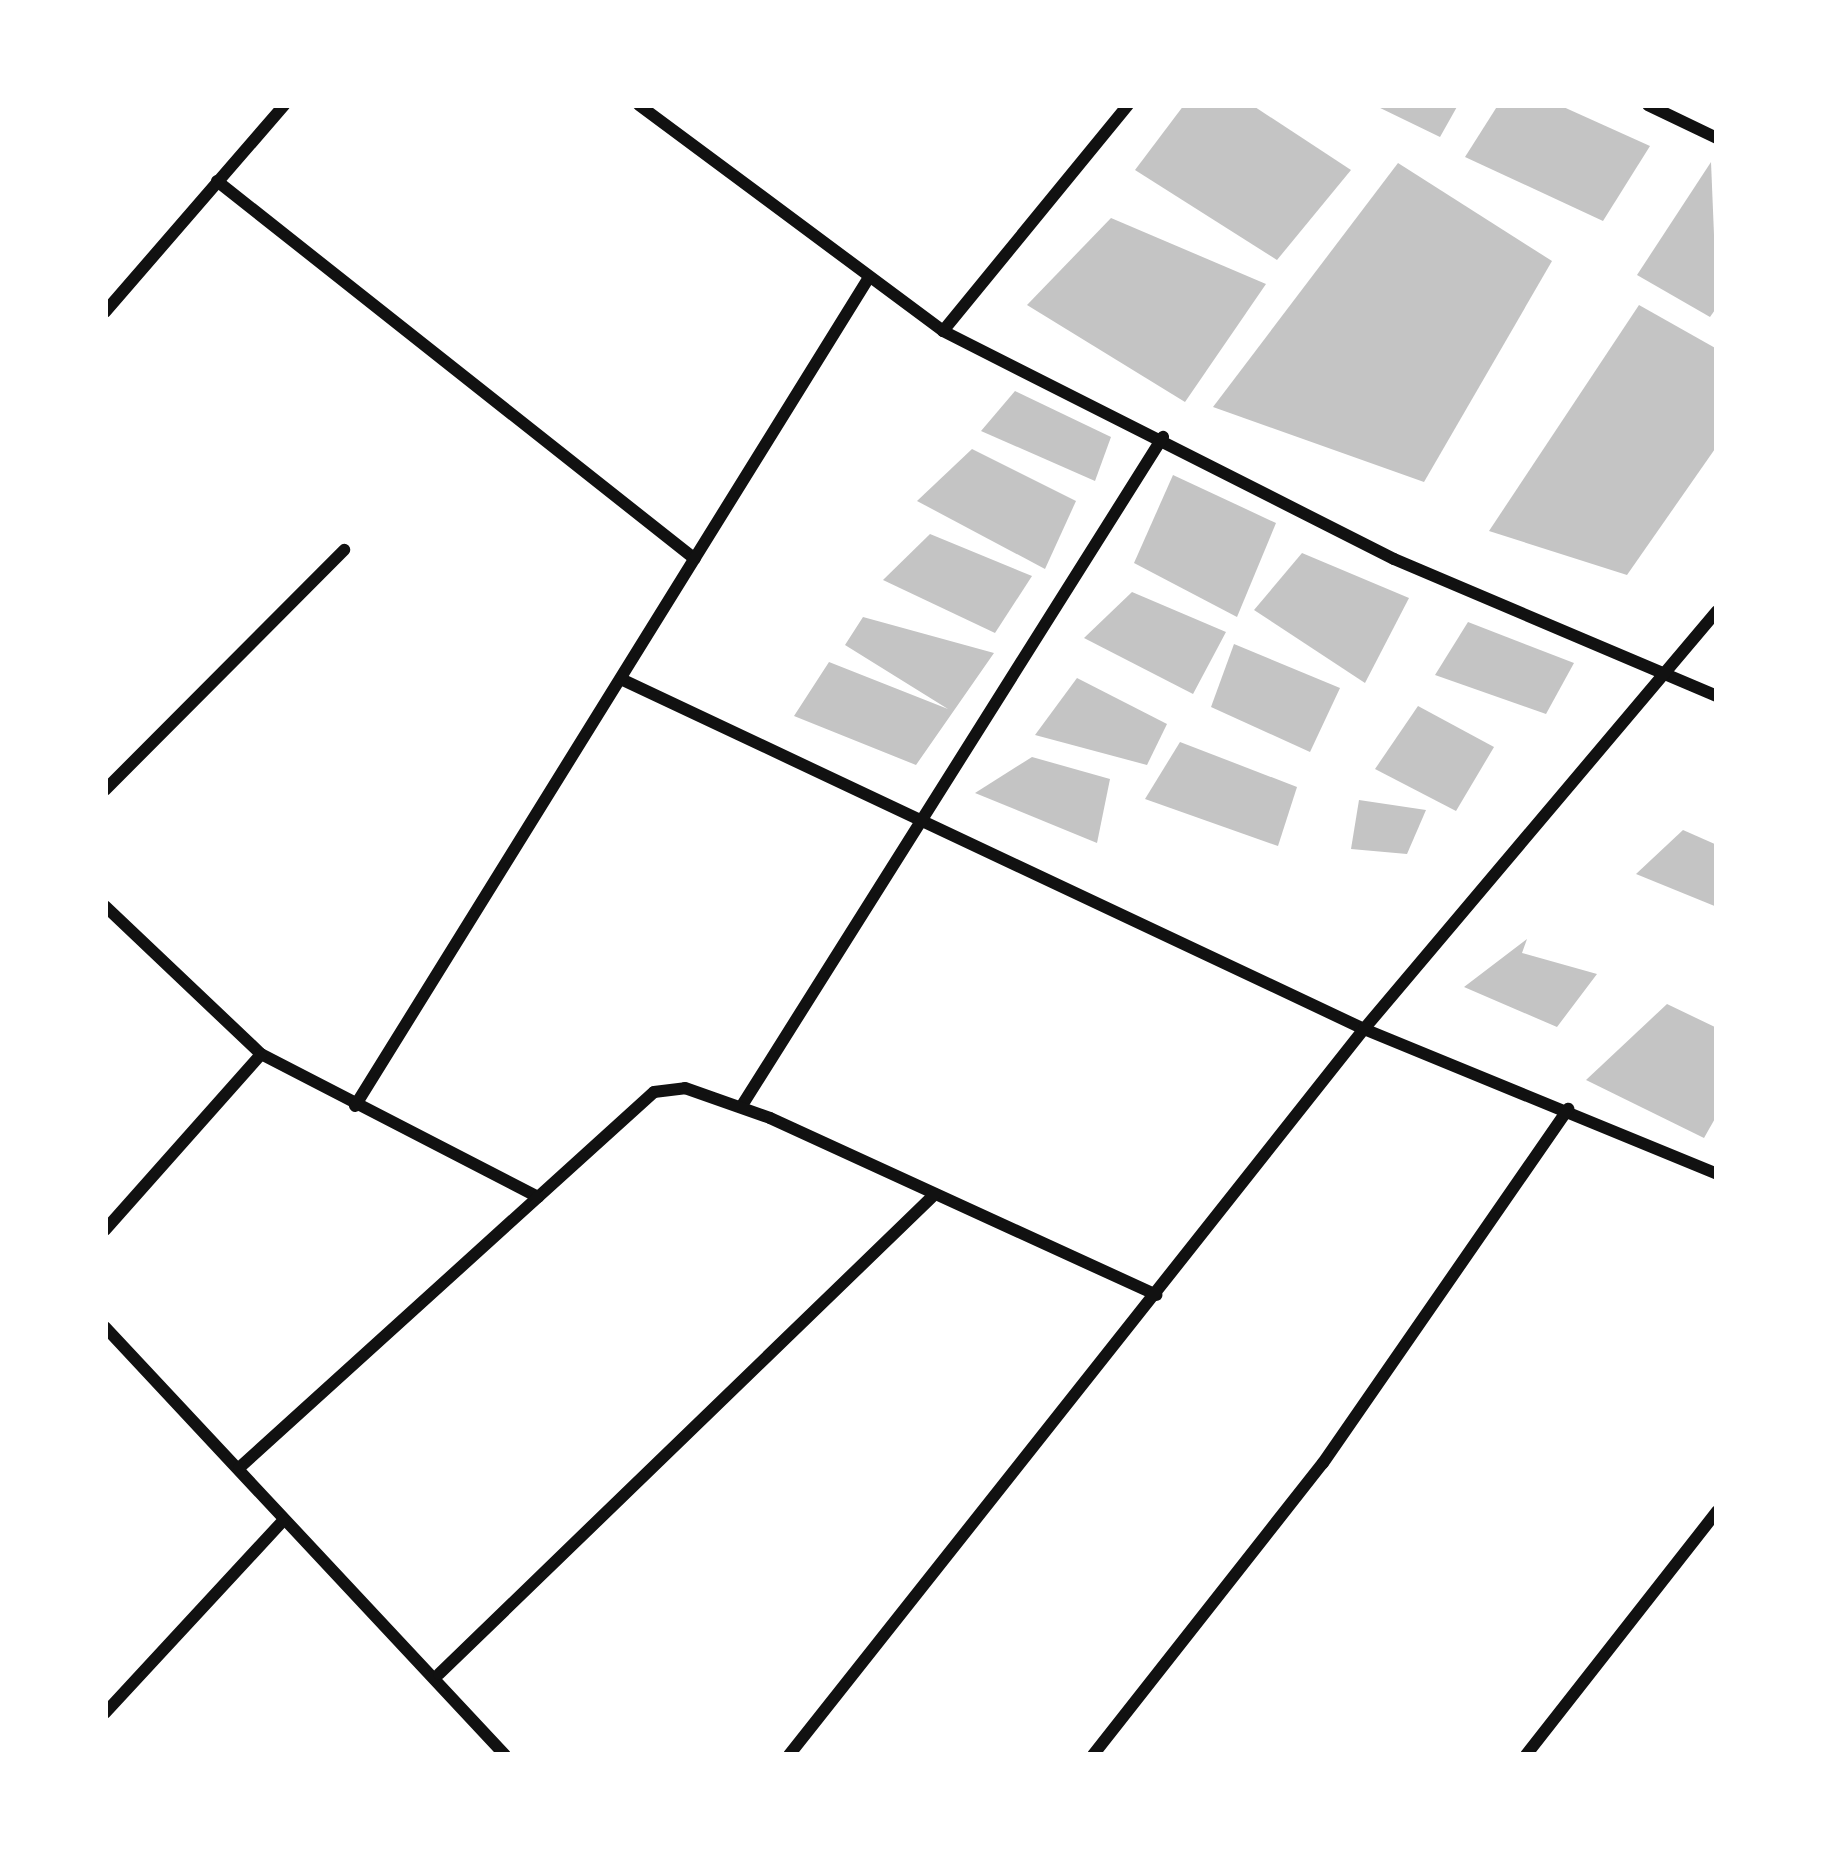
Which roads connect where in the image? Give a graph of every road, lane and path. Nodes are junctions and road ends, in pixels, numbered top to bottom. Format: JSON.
{"nodes":[{"id":1,"x":284,"y":105,"type":"edge"},
{"id":2,"x":639,"y":105,"type":"edge"},
{"id":3,"x":1127,"y":105,"type":"edge"},
{"id":4,"x":1648,"y":105,"type":"edge"},
{"id":5,"x":1717,"y":138,"type":"edge"},
{"id":6,"x":217,"y":181,"type":"junction"},
{"id":7,"x":868,"y":279,"type":"junction"},
{"id":8,"x":105,"y":312,"type":"edge"},
{"id":9,"x":944,"y":332,"type":"junction"},
{"id":10,"x":1163,"y":437,"type":"junction"},
{"id":11,"x":344,"y":550,"type":"dead end"},
{"id":12,"x":695,"y":559,"type":"junction"},
{"id":13,"x":1717,"y":611,"type":"edge"},
{"id":14,"x":1664,"y":672,"type":"junction"},
{"id":15,"x":623,"y":680,"type":"junction"},
{"id":16,"x":1717,"y":696,"type":"edge"},
{"id":17,"x":105,"y":790,"type":"edge"},
{"id":18,"x":916,"y":823,"type":"junction"},
{"id":19,"x":105,"y":906,"type":"edge"},
{"id":20,"x":1364,"y":1029,"type":"junction"},
{"id":21,"x":261,"y":1054,"type":"junction"},
{"id":22,"x":355,"y":1106,"type":"junction"},
{"id":23,"x":741,"y":1107,"type":"junction"},
{"id":24,"x":1568,"y":1109,"type":"junction"},
{"id":25,"x":1717,"y":1174,"type":"edge"},
{"id":26,"x":935,"y":1194,"type":"junction"},
{"id":27,"x":538,"y":1197,"type":"junction"},
{"id":28,"x":105,"y":1229,"type":"edge"},
{"id":29,"x":1156,"y":1295,"type":"junction"},
{"id":30,"x":105,"y":1327,"type":"edge"},
{"id":31,"x":239,"y":1468,"type":"junction"},
{"id":32,"x":1717,"y":1511,"type":"edge"},
{"id":33,"x":284,"y":1520,"type":"junction"},
{"id":34,"x":440,"y":1674,"type":"junction"},
{"id":35,"x":105,"y":1713,"type":"edge"},
{"id":36,"x":505,"y":1755,"type":"edge"},
{"id":37,"x":789,"y":1755,"type":"edge"},
{"id":38,"x":1093,"y":1755,"type":"edge"},
{"id":39,"x":1526,"y":1755,"type":"edge"}],
"edges":[{"from":1,"to":6,"type":"street"},
{"from":2,"to":7,"type":"street"},
{"from":3,"to":9,"type":"street"},
{"from":4,"to":5,"type":"street"},
{"from":6,"to":8,"type":"street"},
{"from":6,"to":12,"type":"street"},
{"from":7,"to":9,"type":"street"},
{"from":7,"to":12,"type":"street"},
{"from":9,"to":10,"type":"street"},
{"from":10,"to":14,"type":"street"},
{"from":10,"to":18,"type":"street"},
{"from":11,"to":17,"type":"street"},
{"from":12,"to":15,"type":"street"},
{"from":13,"to":14,"type":"street"},
{"from":14,"to":16,"type":"street"},
{"from":14,"to":20,"type":"street"},
{"from":15,"to":18,"type":"street"},
{"from":15,"to":22,"type":"street"},
{"from":18,"to":20,"type":"street"},
{"from":18,"to":23,"type":"street"},
{"from":19,"to":21,"type":"street"},
{"from":20,"to":24,"type":"street"},
{"from":20,"to":29,"type":"street"},
{"from":21,"to":22,"type":"street"},
{"from":21,"to":28,"type":"street"},
{"from":22,"to":27,"type":"street"},
{"from":23,"to":26,"type":"street"},
{"from":23,"to":27,"type":"street"},
{"from":24,"to":25,"type":"street"},
{"from":24,"to":38,"type":"street"},
{"from":26,"to":29,"type":"street"},
{"from":26,"to":34,"type":"street"},
{"from":27,"to":31,"type":"street"},
{"from":29,"to":37,"type":"street"},
{"from":30,"to":31,"type":"street"},
{"from":31,"to":33,"type":"street"},
{"from":32,"to":39,"type":"street"},
{"from":33,"to":34,"type":"street"},
{"from":33,"to":35,"type":"street"},
{"from":34,"to":36,"type":"street"}]}
